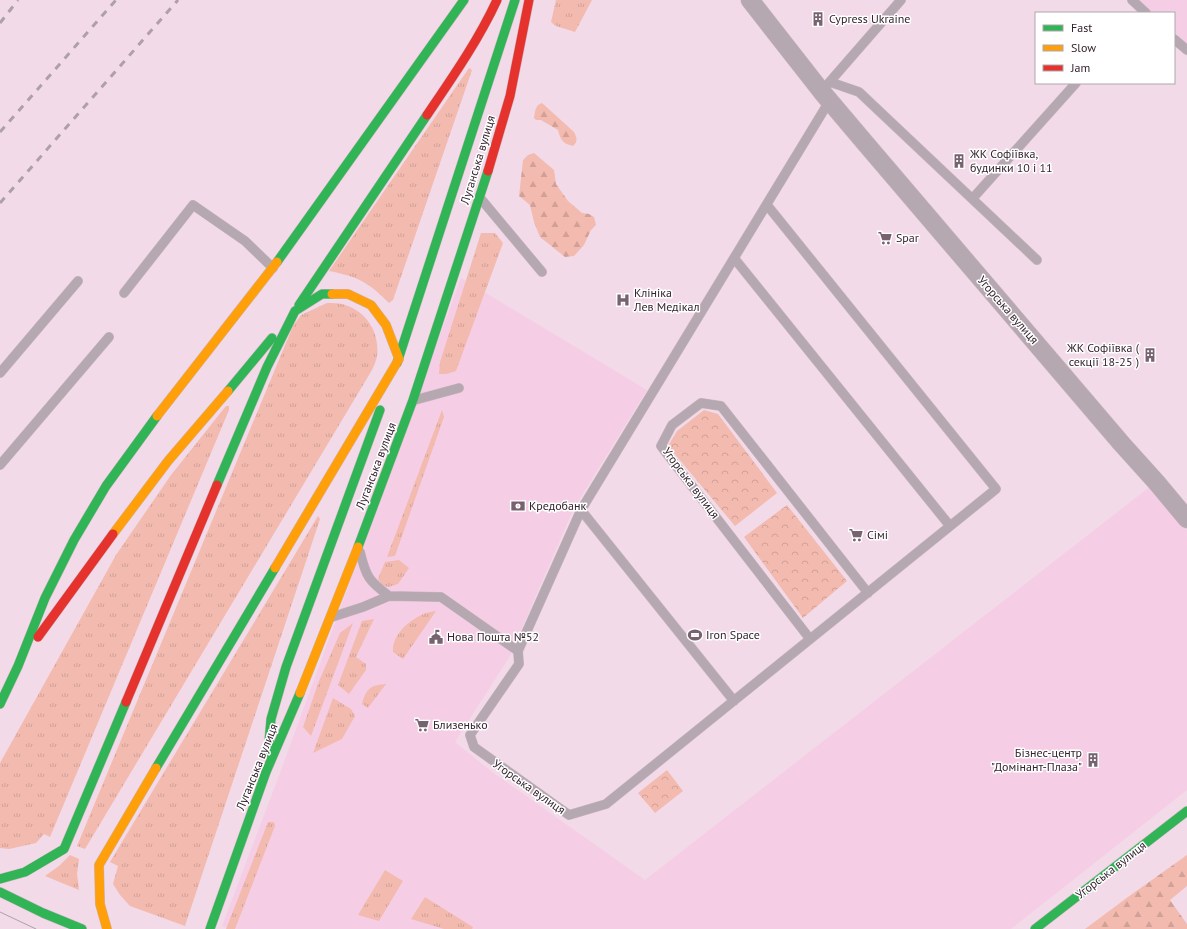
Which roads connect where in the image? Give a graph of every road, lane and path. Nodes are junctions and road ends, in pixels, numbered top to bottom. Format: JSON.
{"nodes":[{"id":1,"x":464,"y":0,"type":"edge"},
{"id":2,"x":497,"y":0,"type":"edge"},
{"id":3,"x":515,"y":0,"type":"edge"},
{"id":4,"x":529,"y":0,"type":"edge"},
{"id":5,"x":750,"y":0,"type":"edge"},
{"id":6,"x":901,"y":0,"type":"edge"},
{"id":7,"x":1132,"y":0,"type":"edge"},
{"id":8,"x":1145,"y":12,"type":"edge"},
{"id":9,"x":1175,"y":40,"type":"edge"},
{"id":10,"x":1187,"y":50,"type":"edge"},
{"id":11,"x":1075,"y":84,"type":"edge"},
{"id":12,"x":827,"y":91,"type":"junction"},
{"id":13,"x":480,"y":198,"type":"junction"},
{"id":14,"x":973,"y":198,"type":"junction"},
{"id":15,"x":767,"y":205,"type":"junction"},
{"id":16,"x":734,"y":258,"type":"junction"},
{"id":17,"x":1037,"y":260,"type":"dead end"},
{"id":18,"x":272,"y":268,"type":"junction"},
{"id":19,"x":542,"y":272,"type":"dead end"},
{"id":20,"x":78,"y":280,"type":"dead end"},
{"id":21,"x":124,"y":293,"type":"dead end"},
{"id":22,"x":295,"y":311,"type":"junction"},
{"id":23,"x":109,"y":338,"type":"dead end"},
{"id":24,"x":398,"y":359,"type":"junction"},
{"id":25,"x":0,"y":373,"type":"edge"},
{"id":26,"x":459,"y":388,"type":"dead end"},
{"id":27,"x":413,"y":400,"type":"junction"},
{"id":28,"x":0,"y":465,"type":"edge"},
{"id":29,"x":581,"y":510,"type":"junction"},
{"id":30,"x":1187,"y":520,"type":"edge"},
{"id":31,"x":950,"y":526,"type":"junction"},
{"id":32,"x":358,"y":547,"type":"junction"},
{"id":33,"x":868,"y":593,"type":"junction"},
{"id":34,"x":389,"y":596,"type":"junction"},
{"id":35,"x":331,"y":617,"type":"junction"},
{"id":36,"x":810,"y":639,"type":"junction"},
{"id":37,"x":518,"y":651,"type":"junction"},
{"id":38,"x":18,"y":666,"type":"junction"},
{"id":39,"x":734,"y":701,"type":"junction"},
{"id":40,"x":0,"y":704,"type":"edge"},
{"id":41,"x":266,"y":772,"type":"junction"},
{"id":42,"x":1187,"y":811,"type":"edge"},
{"id":43,"x":0,"y":879,"type":"edge"},
{"id":44,"x":0,"y":892,"type":"edge"},
{"id":45,"x":82,"y":929,"type":"edge"},
{"id":46,"x":107,"y":929,"type":"edge"},
{"id":47,"x":210,"y":929,"type":"edge"},
{"id":48,"x":1035,"y":929,"type":"edge"}],
"edges":[{"from":1,"to":18,"type":"main road"},
{"from":2,"to":22,"type":"main road"},
{"from":3,"to":24,"type":"main road"},
{"from":4,"to":13,"type":"main road","name":"Луганська вулиця"},
{"from":5,"to":12,"type":"street","name":"Угорська вулиця"},
{"from":6,"to":12,"type":"lane","name":"Угорська вулиця"},
{"from":7,"to":8,"type":"lane"},
{"from":9,"to":10,"type":"lane"},
{"from":11,"to":14,"type":"lane"},
{"from":12,"to":14,"type":"lane"},
{"from":12,"to":15,"type":"lane","name":"Угорська вулиця"},
{"from":12,"to":30,"type":"street","name":"Угорська вулиця"},
{"from":13,"to":19,"type":"lane"},
{"from":13,"to":27,"type":"main road","name":"Луганська вулиця"},
{"from":14,"to":17,"type":"lane"},
{"from":15,"to":16,"type":"lane","name":"Угорська вулиця"},
{"from":15,"to":31,"type":"lane","name":"Угорська вулиця"},
{"from":16,"to":29,"type":"lane","name":"Угорська вулиця"},
{"from":16,"to":31,"type":"lane"},
{"from":18,"to":21,"type":"lane"},
{"from":18,"to":38,"type":"main road"},
{"from":20,"to":25,"type":"lane"},
{"from":22,"to":24,"type":"main road"},
{"from":22,"to":38,"type":"main road"},
{"from":22,"to":43,"type":"main road"},
{"from":23,"to":28,"type":"lane"},
{"from":24,"to":41,"type":"main road"},
{"from":24,"to":46,"type":"main road"},
{"from":26,"to":27,"type":"lane"},
{"from":27,"to":32,"type":"main road","name":"Луганська вулиця"},
{"from":29,"to":37,"type":"lane","name":"Угорська вулиця"},
{"from":29,"to":39,"type":"lane"},
{"from":31,"to":33,"type":"lane","name":"Угорська вулиця"},
{"from":32,"to":34,"type":"lane"},
{"from":32,"to":35,"type":"main road","name":"Луганська вулиця"},
{"from":33,"to":36,"type":"lane","name":"Угорська вулиця"},
{"from":33,"to":36,"type":"lane","name":"Угорська вулиця"},
{"from":34,"to":35,"type":"lane"},
{"from":34,"to":37,"type":"lane"},
{"from":35,"to":41,"type":"main road","name":"Луганська вулиця"},
{"from":36,"to":39,"type":"lane","name":"Угорська вулиця"},
{"from":37,"to":39,"type":"lane","name":"Угорська вулиця"},
{"from":38,"to":40,"type":"main road"},
{"from":41,"to":47,"type":"main road","name":"Луганська вулиця"},
{"from":42,"to":48,"type":"main road","name":"Угорська вулиця"},
{"from":44,"to":45,"type":"main road"}]}
